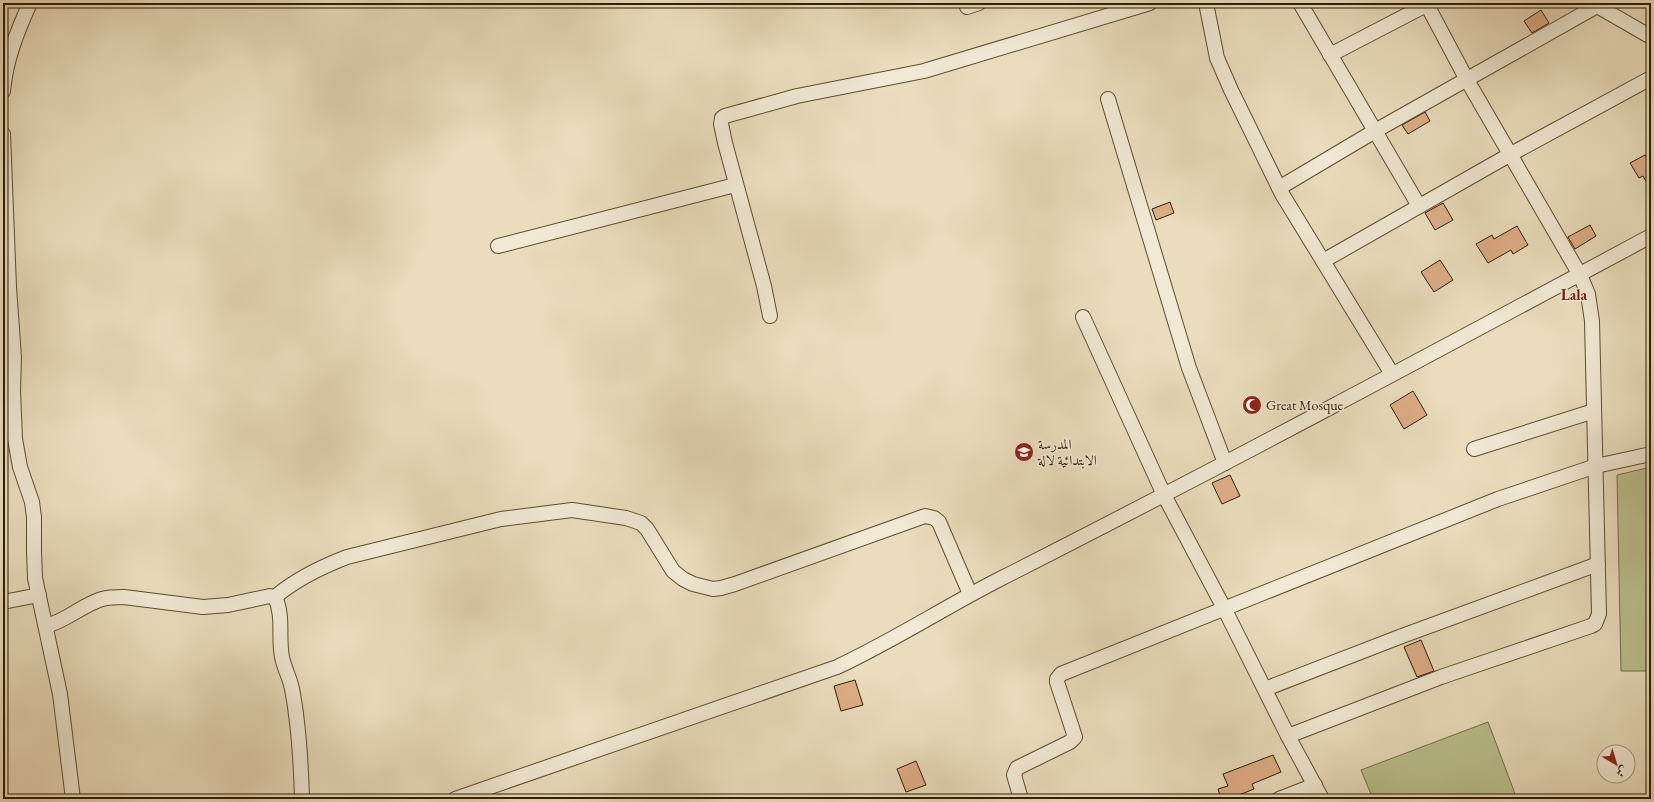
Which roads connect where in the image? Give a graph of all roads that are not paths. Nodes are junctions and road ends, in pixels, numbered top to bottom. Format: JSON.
{"nodes":[{"id":1,"x":30,"y":3,"type":"edge"},
{"id":2,"x":1150,"y":3,"type":"edge"},
{"id":3,"x":1206,"y":3,"type":"edge"},
{"id":4,"x":1300,"y":3,"type":"edge"},
{"id":5,"x":1428,"y":4,"type":"edge"},
{"id":6,"x":1595,"y":4,"type":"edge"},
{"id":7,"x":1651,"y":37,"type":"edge"},
{"id":8,"x":1330,"y":55,"type":"junction"},
{"id":9,"x":1651,"y":78,"type":"edge"},
{"id":10,"x":1467,"y":80,"type":"junction"},
{"id":11,"x":3,"y":91,"type":"edge"},
{"id":12,"x":1108,"y":99,"type":"dead end"},
{"id":13,"x":1375,"y":131,"type":"junction"},
{"id":14,"x":3,"y":134,"type":"edge"},
{"id":15,"x":1511,"y":154,"type":"junction"},
{"id":16,"x":735,"y":184,"type":"junction"},
{"id":17,"x":1279,"y":188,"type":"junction"},
{"id":18,"x":1419,"y":206,"type":"junction"},
{"id":19,"x":1651,"y":236,"type":"edge"},
{"id":20,"x":498,"y":246,"type":"dead end"},
{"id":21,"x":1323,"y":261,"type":"junction"},
{"id":22,"x":1580,"y":275,"type":"junction"},
{"id":23,"x":770,"y":316,"type":"dead end"},
{"id":24,"x":1083,"y":317,"type":"dead end"},
{"id":25,"x":1392,"y":374,"type":"junction"},
{"id":26,"x":1594,"y":411,"type":"junction"},
{"id":27,"x":1474,"y":449,"type":"dead end"},
{"id":28,"x":1651,"y":454,"type":"edge"},
{"id":29,"x":1225,"y":464,"type":"junction"},
{"id":30,"x":1596,"y":466,"type":"junction"},
{"id":31,"x":1164,"y":495,"type":"junction"},
{"id":32,"x":1598,"y":564,"type":"junction"},
{"id":33,"x":970,"y":594,"type":"junction"},
{"id":34,"x":39,"y":595,"type":"junction"},
{"id":35,"x":275,"y":597,"type":"junction"},
{"id":36,"x":3,"y":602,"type":"edge"},
{"id":37,"x":1224,"y":608,"type":"junction"},
{"id":38,"x":46,"y":626,"type":"junction"},
{"id":39,"x":1264,"y":689,"type":"junction"},
{"id":40,"x":1288,"y":736,"type":"junction"},
{"id":41,"x":1315,"y":785,"type":"junction"},
{"id":42,"x":457,"y":798,"type":"edge"},
{"id":43,"x":73,"y":799,"type":"edge"},
{"id":44,"x":302,"y":799,"type":"edge"},
{"id":45,"x":1021,"y":799,"type":"edge"},
{"id":46,"x":1279,"y":799,"type":"edge"},
{"id":47,"x":1322,"y":799,"type":"edge"}],
"edges":[{"from":1,"to":11,"type":"street"},
{"from":2,"to":16,"type":"street"},
{"from":3,"to":17,"type":"street"},
{"from":4,"to":8,"type":"street"},
{"from":5,"to":8,"type":"street"},
{"from":5,"to":10,"type":"street"},
{"from":6,"to":7,"type":"street"},
{"from":6,"to":10,"type":"street"},
{"from":8,"to":13,"type":"street"},
{"from":9,"to":15,"type":"street"},
{"from":10,"to":13,"type":"street"},
{"from":10,"to":15,"type":"street"},
{"from":12,"to":29,"type":"street"},
{"from":13,"to":17,"type":"street"},
{"from":13,"to":18,"type":"street"},
{"from":14,"to":34,"type":"street"},
{"from":15,"to":18,"type":"street"},
{"from":15,"to":22,"type":"street"},
{"from":16,"to":20,"type":"street"},
{"from":16,"to":23,"type":"street"},
{"from":17,"to":21,"type":"street"},
{"from":18,"to":21,"type":"street"},
{"from":19,"to":22,"type":"street"},
{"from":21,"to":25,"type":"street"},
{"from":22,"to":25,"type":"street"},
{"from":22,"to":26,"type":"street"},
{"from":24,"to":31,"type":"street"},
{"from":25,"to":29,"type":"street"},
{"from":26,"to":27,"type":"street"},
{"from":26,"to":30,"type":"street"},
{"from":28,"to":30,"type":"street"},
{"from":29,"to":31,"type":"street"},
{"from":30,"to":32,"type":"street"},
{"from":30,"to":37,"type":"street"},
{"from":31,"to":33,"type":"street"},
{"from":31,"to":37,"type":"street"},
{"from":32,"to":39,"type":"street"},
{"from":32,"to":40,"type":"street"},
{"from":33,"to":35,"type":"street"},
{"from":33,"to":42,"type":"street"},
{"from":34,"to":36,"type":"street"},
{"from":34,"to":38,"type":"street"},
{"from":35,"to":38,"type":"street"},
{"from":35,"to":44,"type":"street"},
{"from":37,"to":39,"type":"street"},
{"from":37,"to":45,"type":"street"},
{"from":38,"to":43,"type":"street"},
{"from":39,"to":40,"type":"street"},
{"from":40,"to":41,"type":"street"},
{"from":41,"to":46,"type":"street"},
{"from":41,"to":47,"type":"street"}]}
